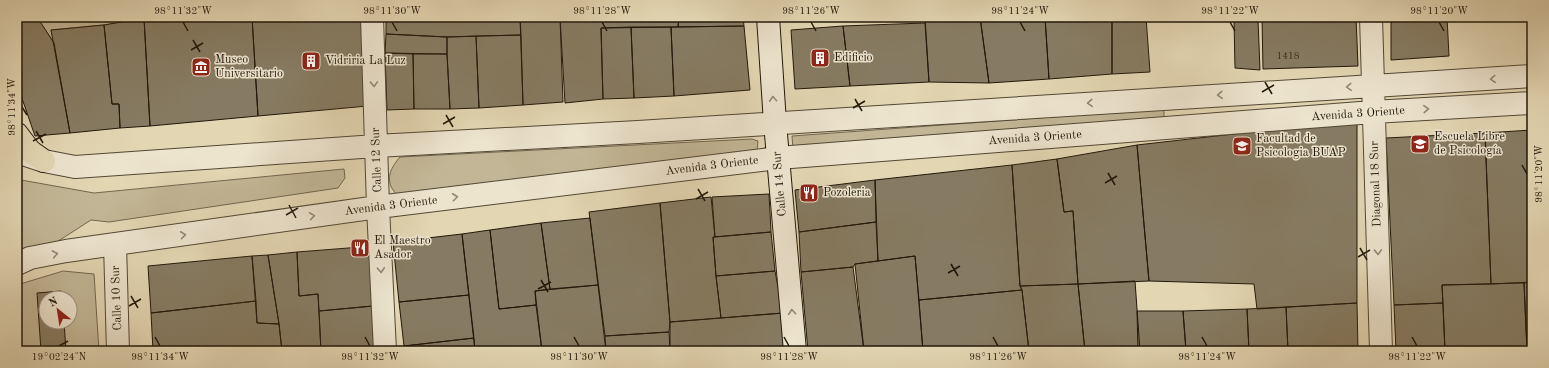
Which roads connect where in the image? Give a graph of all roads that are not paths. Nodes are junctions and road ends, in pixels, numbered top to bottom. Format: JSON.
{"nodes":[{"id":1,"x":372,"y":17,"type":"edge"},
{"id":2,"x":768,"y":17,"type":"edge"},
{"id":3,"x":1371,"y":17,"type":"edge"},
{"id":4,"x":1532,"y":76,"type":"edge"},
{"id":5,"x":1373,"y":86,"type":"junction"},
{"id":6,"x":1532,"y":103,"type":"edge"},
{"id":7,"x":1373,"y":112,"type":"junction"},
{"id":8,"x":775,"y":123,"type":"junction"},
{"id":9,"x":17,"y":134,"type":"edge"},
{"id":10,"x":376,"y":146,"type":"junction"},
{"id":11,"x":17,"y":152,"type":"edge"},
{"id":12,"x":778,"y":158,"type":"junction"},
{"id":13,"x":44,"y":161,"type":"junction"},
{"id":14,"x":378,"y":206,"type":"junction"},
{"id":15,"x":115,"y":244,"type":"junction"},
{"id":16,"x":17,"y":264,"type":"edge"},
{"id":17,"x":118,"y":351,"type":"edge"},
{"id":18,"x":385,"y":351,"type":"edge"},
{"id":19,"x":795,"y":351,"type":"edge"},
{"id":20,"x":1381,"y":351,"type":"edge"}],
"edges":[{"from":1,"to":10,"type":"street","name":"Calle 12 Sur","one_way":true},
{"from":8,"to":2,"type":"street","name":"Calle 14 Sur","one_way":true},
{"from":3,"to":5,"type":"street","name":"Diagonal 18 Sur"},
{"from":4,"to":5,"type":"street","one_way":true},
{"from":5,"to":7,"type":"street","name":"Diagonal 18 Sur"},
{"from":5,"to":8,"type":"street","one_way":true},
{"from":7,"to":6,"type":"street","name":"Avenida 3 Oriente","one_way":true},
{"from":7,"to":12,"type":"street","name":"Avenida 3 Oriente"},
{"from":7,"to":20,"type":"street","name":"Diagonal 18 Sur","one_way":true},
{"from":8,"to":10,"type":"street"},
{"from":8,"to":12,"type":"street","name":"Calle 14 Sur"},
{"from":9,"to":13,"type":"main road"},
{"from":10,"to":13,"type":"street"},
{"from":10,"to":14,"type":"street","name":"Calle 12 Sur"},
{"from":11,"to":13,"type":"street"},
{"from":14,"to":12,"type":"street","name":"Avenida 3 Oriente","one_way":true},
{"from":19,"to":12,"type":"street","name":"Calle 14 Sur","one_way":true},
{"from":15,"to":14,"type":"street","name":"Avenida 3 Oriente","one_way":true},
{"from":14,"to":18,"type":"street","name":"Calle 12 Sur","one_way":true},
{"from":16,"to":15,"type":"street","name":"Avenida 3 Oriente","one_way":true},
{"from":15,"to":17,"type":"street","name":"Calle 10 Sur"}]}
